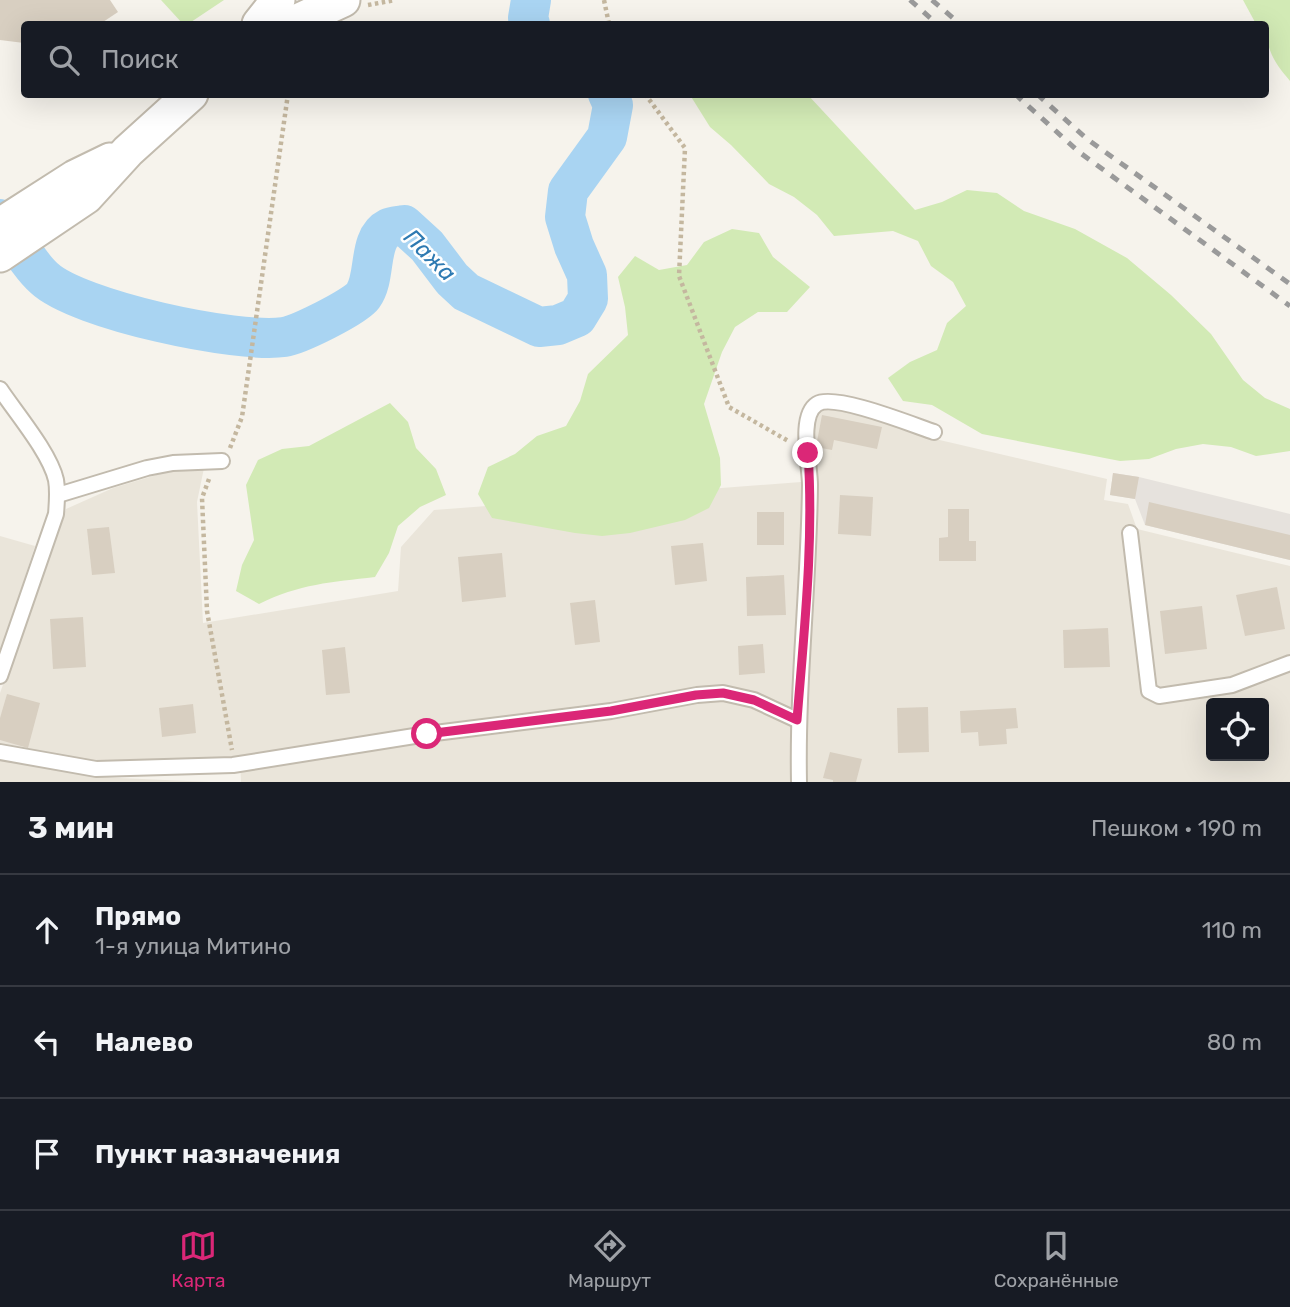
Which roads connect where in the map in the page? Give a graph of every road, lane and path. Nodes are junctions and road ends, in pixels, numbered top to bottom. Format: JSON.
{"nodes":[{"id":1,"x":278,"y":0,"type":"edge"},
{"id":2,"x":343,"y":0,"type":"edge"},
{"id":3,"x":604,"y":0,"type":"edge"},
{"id":4,"x":261,"y":21,"type":"edge"},
{"id":5,"x":297,"y":21,"type":"edge"},
{"id":6,"x":608,"y":21,"type":"edge"},
{"id":7,"x":187,"y":98,"type":"edge"},
{"id":8,"x":287,"y":98,"type":"edge"},
{"id":9,"x":648,"y":98,"type":"edge"},
{"id":10,"x":80,"y":187,"type":"junction"},
{"id":11,"x":0,"y":225,"type":"edge"},
{"id":12,"x":0,"y":255,"type":"edge"},
{"id":13,"x":0,"y":389,"type":"edge"},
{"id":14,"x":242,"y":417,"type":"dead end"},
{"id":15,"x":933,"y":432,"type":"dead end"},
{"id":16,"x":808,"y":453,"type":"junction"},
{"id":17,"x":222,"y":461,"type":"dead end"},
{"id":18,"x":206,"y":483,"type":"dead end"},
{"id":19,"x":58,"y":495,"type":"junction"},
{"id":20,"x":1130,"y":533,"type":"dead end"},
{"id":21,"x":1290,"y":663,"type":"edge"},
{"id":22,"x":0,"y":676,"type":"edge"},
{"id":23,"x":797,"y":720,"type":"junction"},
{"id":24,"x":0,"y":752,"type":"edge"},
{"id":25,"x":233,"y":765,"type":"junction"},
{"id":26,"x":234,"y":782,"type":"edge"},
{"id":27,"x":799,"y":782,"type":"edge"}],
"edges":[{"from":1,"to":4,"type":"street"},
{"from":2,"to":5,"type":"street"},
{"from":3,"to":6,"type":"path"},
{"from":7,"to":10,"type":"street"},
{"from":8,"to":14,"type":"path"},
{"from":9,"to":16,"type":"path"},
{"from":10,"to":11,"type":"street"},
{"from":10,"to":12,"type":"street"},
{"from":13,"to":19,"type":"lane"},
{"from":15,"to":16,"type":"lane"},
{"from":16,"to":23,"type":"lane"},
{"from":17,"to":19,"type":"lane"},
{"from":18,"to":25,"type":"path"},
{"from":19,"to":22,"type":"lane"},
{"from":20,"to":21,"type":"lane"},
{"from":23,"to":25,"type":"lane"},
{"from":23,"to":27,"type":"lane"},
{"from":24,"to":25,"type":"lane"},
{"from":25,"to":26,"type":"lane"}]}
